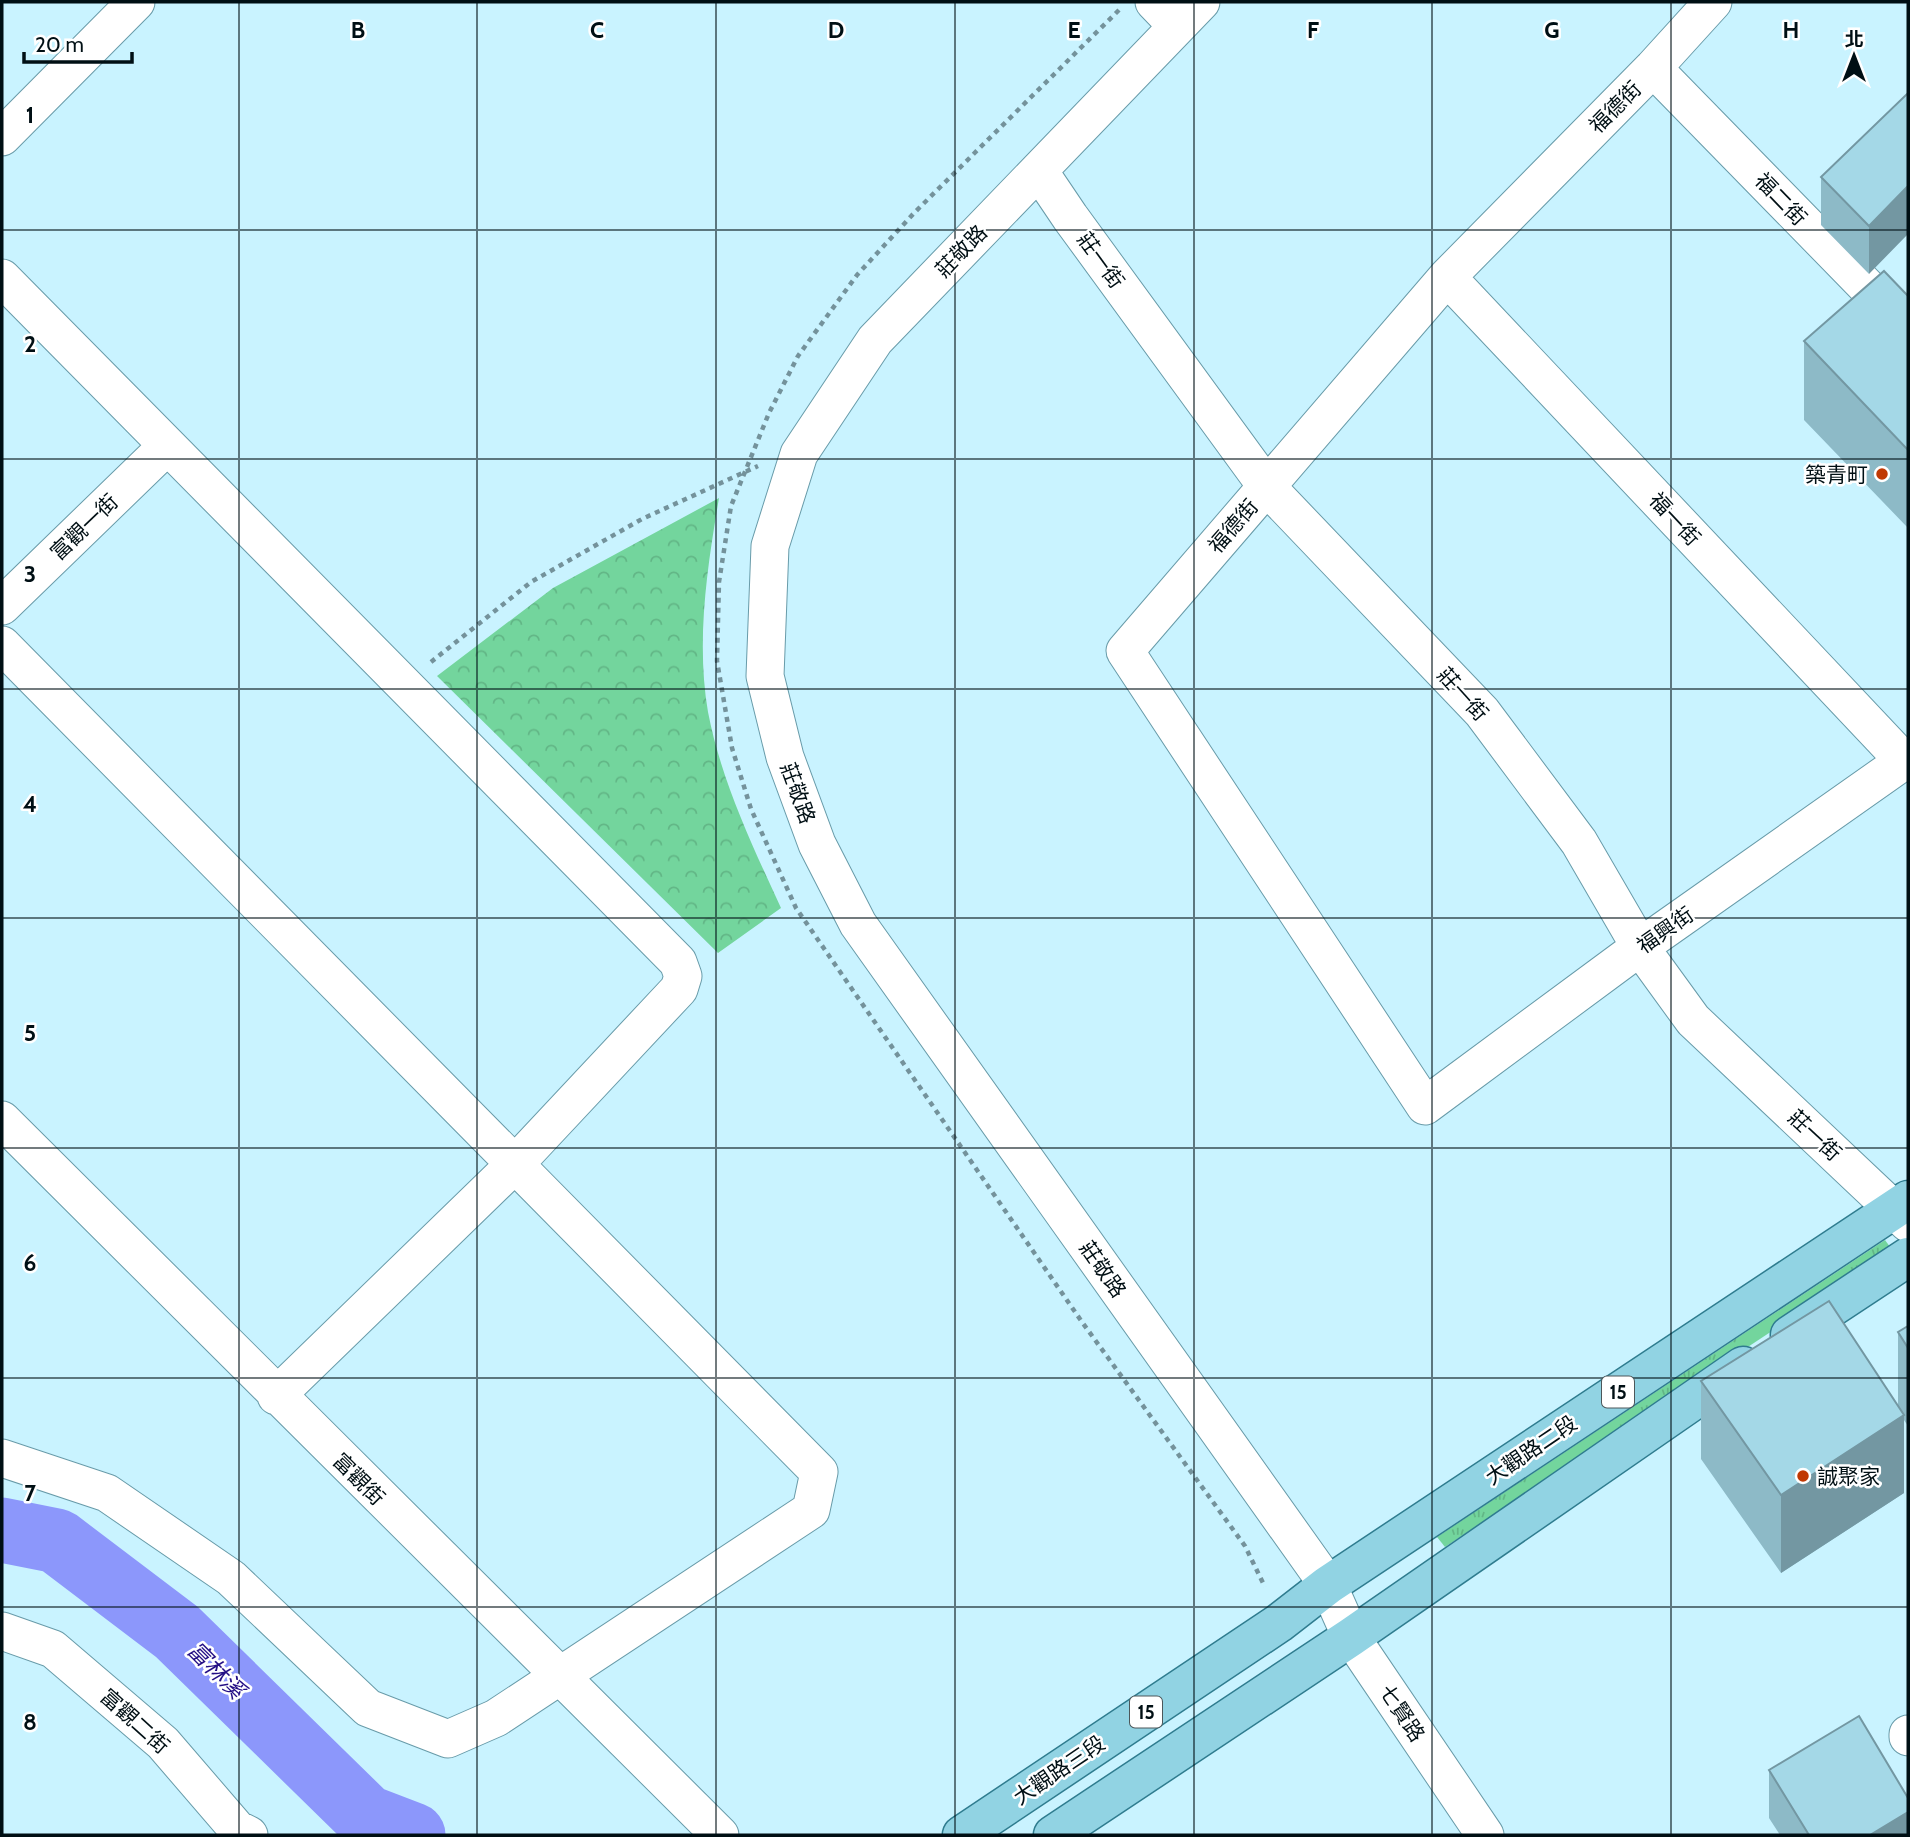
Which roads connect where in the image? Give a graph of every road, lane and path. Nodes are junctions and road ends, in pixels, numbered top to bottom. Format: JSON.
{"nodes":[{"id":1,"x":136,"y":2,"type":"edge"},
{"id":2,"x":1127,"y":2,"type":"edge"},
{"id":3,"x":1713,"y":2,"type":"edge"},
{"id":4,"x":1177,"y":10,"type":"edge"},
{"id":5,"x":1653,"y":68,"type":"junction"},
{"id":6,"x":2,"y":137,"type":"edge"},
{"id":7,"x":1039,"y":171,"type":"junction"},
{"id":8,"x":1447,"y":277,"type":"junction"},
{"id":9,"x":2,"y":278,"type":"edge"},
{"id":10,"x":1908,"y":329,"type":"edge"},
{"id":11,"x":166,"y":447,"type":"junction"},
{"id":12,"x":799,"y":454,"type":"junction"},
{"id":13,"x":744,"y":470,"type":"junction"},
{"id":14,"x":1267,"y":487,"type":"junction"},
{"id":15,"x":2,"y":606,"type":"edge"},
{"id":16,"x":2,"y":645,"type":"edge"},
{"id":17,"x":403,"y":685,"type":"junction"},
{"id":18,"x":1906,"y":759,"type":"edge"},
{"id":19,"x":1640,"y":947,"type":"junction"},
{"id":20,"x":1425,"y":1107,"type":"joint"},
{"id":21,"x":2,"y":1120,"type":"edge"},
{"id":22,"x":516,"y":1163,"type":"junction"},
{"id":23,"x":1903,"y":1211,"type":"edge"},
{"id":24,"x":1908,"y":1256,"type":"edge"},
{"id":25,"x":276,"y":1396,"type":"junction"},
{"id":26,"x":2,"y":1458,"type":"edge"},
{"id":27,"x":1328,"y":1585,"type":"junction"},
{"id":28,"x":1279,"y":1623,"type":"junction"},
{"id":29,"x":2,"y":1631,"type":"edge"},
{"id":30,"x":1351,"y":1637,"type":"junction"},
{"id":31,"x":560,"y":1677,"type":"junction"},
{"id":32,"x":249,"y":1835,"type":"edge"},
{"id":33,"x":720,"y":1835,"type":"edge"},
{"id":34,"x":962,"y":1835,"type":"edge"},
{"id":35,"x":1053,"y":1835,"type":"edge"},
{"id":36,"x":1485,"y":1835,"type":"edge"}],
"edges":[{"from":1,"to":6,"type":"street"},
{"from":2,"to":13,"type":"path"},
{"from":3,"to":5,"type":"street","name":"福德街"},
{"from":4,"to":7,"type":"street","name":"莊敬路"},
{"from":5,"to":8,"type":"street","name":"福德街"},
{"from":5,"to":10,"type":"street","name":"福二街"},
{"from":7,"to":12,"type":"street","name":"莊敬路"},
{"from":7,"to":14,"type":"street","name":"莊一街"},
{"from":8,"to":14,"type":"street","name":"福德街"},
{"from":8,"to":18,"type":"street","name":"福一街"},
{"from":9,"to":11,"type":"street"},
{"from":11,"to":15,"type":"street","name":"富觀一街"},
{"from":11,"to":17,"type":"street"},
{"from":12,"to":13,"type":"path"},
{"from":12,"to":27,"type":"street","name":"莊敬路"},
{"from":13,"to":17,"type":"path"},
{"from":13,"to":28,"type":"path"},
{"from":14,"to":19,"type":"street","name":"莊一街"},
{"from":14,"to":20,"type":"street","name":"福德街"},
{"from":16,"to":22,"type":"street"},
{"from":17,"to":22,"type":"street"},
{"from":18,"to":19,"type":"street","name":"福興街"},
{"from":19,"to":20,"type":"street","name":"福興街"},
{"from":19,"to":23,"type":"street","name":"莊一街"},
{"from":21,"to":25,"type":"street","name":"富觀街"},
{"from":22,"to":25,"type":"street"},
{"from":22,"to":31,"type":"street"},
{"from":23,"to":27,"type":"main road","name":"大觀路二段","number":"15"},
{"from":24,"to":30,"type":"main road","number":"15"},
{"from":25,"to":31,"type":"street","name":"富觀街"},
{"from":26,"to":31,"type":"street"},
{"from":27,"to":28,"type":"main road","name":"大觀路三段","number":"15"},
{"from":27,"to":30,"type":"street","name":"七賢路"},
{"from":28,"to":34,"type":"main road","name":"大觀路三段","number":"15"},
{"from":29,"to":32,"type":"street","name":"富觀二街"},
{"from":30,"to":35,"type":"main road","number":"15"},
{"from":30,"to":36,"type":"street","name":"七賢路"},
{"from":31,"to":33,"type":"street","name":"富觀街"}]}
